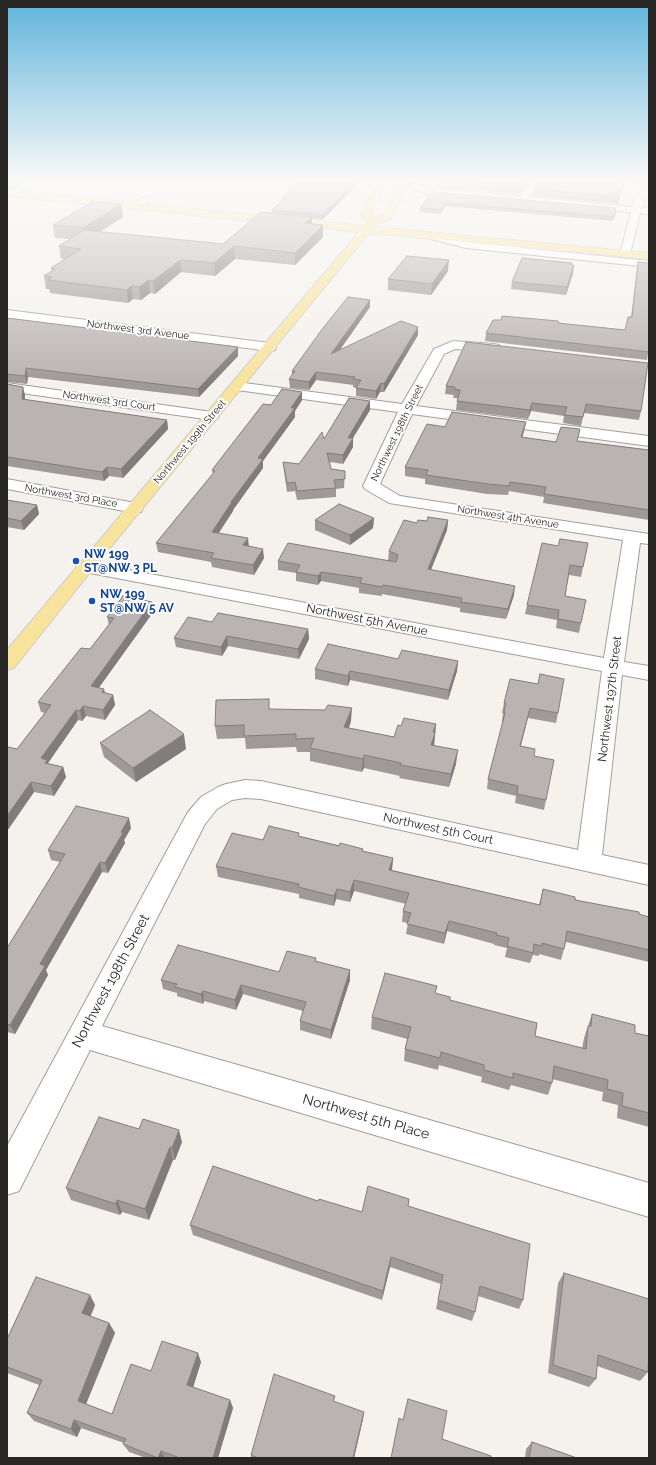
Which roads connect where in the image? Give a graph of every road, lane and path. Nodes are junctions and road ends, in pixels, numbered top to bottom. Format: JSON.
{"nodes":[{"id":1,"x":352,"y":247,"type":"edge"},
{"id":2,"x":489,"y":247,"type":"edge"},
{"id":3,"x":590,"y":247,"type":"edge"},
{"id":4,"x":603,"y":247,"type":"edge"},
{"id":5,"x":649,"y":248,"type":"edge"},
{"id":6,"x":626,"y":250,"type":"junction"},
{"id":7,"x":649,"y":256,"type":"edge"},
{"id":8,"x":649,"y":264,"type":"edge"},
{"id":9,"x":7,"y":314,"type":"edge"},
{"id":10,"x":270,"y":346,"type":"junction"},
{"id":11,"x":508,"y":349,"type":"edge"},
{"id":12,"x":237,"y":386,"type":"junction"},
{"id":13,"x":7,"y":387,"type":"edge"},
{"id":14,"x":407,"y":408,"type":"junction"},
{"id":15,"x":212,"y":416,"type":"junction"},
{"id":16,"x":649,"y":441,"type":"edge"},
{"id":17,"x":7,"y":484,"type":"edge"},
{"id":18,"x":371,"y":486,"type":"joint"},
{"id":19,"x":134,"y":508,"type":"junction"},
{"id":20,"x":640,"y":537,"type":"edge"},
{"id":21,"x":85,"y":567,"type":"junction"},
{"id":22,"x":7,"y":663,"type":"edge"},
{"id":23,"x":613,"y":667,"type":"junction"},
{"id":24,"x":649,"y":673,"type":"edge"},
{"id":25,"x":226,"y":793,"type":"joint"},
{"id":26,"x":589,"y":862,"type":"junction"},
{"id":27,"x":649,"y":875,"type":"edge"},
{"id":28,"x":83,"y":1034,"type":"junction"},
{"id":29,"x":7,"y":1179,"type":"edge"},
{"id":30,"x":649,"y":1200,"type":"edge"}],
"edges":[{"from":1,"to":10,"type":"main road","name":"Northwest 199th Street"},
{"from":2,"to":8,"type":"street"},
{"from":3,"to":6,"type":"main road"},
{"from":4,"to":6,"type":"main road"},
{"from":5,"to":6,"type":"main road"},
{"from":6,"to":7,"type":"main road"},
{"from":9,"to":10,"type":"street","name":"Northwest 3rd Avenue"},
{"from":10,"to":12,"type":"main road","name":"Northwest 199th Street"},
{"from":11,"to":14,"type":"street","name":"Northwest 198th Street"},
{"from":12,"to":14,"type":"street"},
{"from":12,"to":15,"type":"main road","name":"Northwest 199th Street"},
{"from":13,"to":15,"type":"street","name":"Northwest 3rd Court"},
{"from":14,"to":16,"type":"street"},
{"from":14,"to":18,"type":"street","name":"Northwest 198th Street"},
{"from":15,"to":19,"type":"main road","name":"Northwest 199th Street"},
{"from":17,"to":19,"type":"street","name":"Northwest 3rd Place"},
{"from":18,"to":20,"type":"street","name":"Northwest 4th Avenue"},
{"from":19,"to":21,"type":"main road","name":"Northwest 199th Street"},
{"from":20,"to":23,"type":"street","name":"Northwest 197th Street"},
{"from":21,"to":22,"type":"main road","name":"Northwest 199th Street"},
{"from":21,"to":23,"type":"street","name":"Northwest 5th Avenue"},
{"from":23,"to":24,"type":"street","name":"Northwest 5th Avenue"},
{"from":23,"to":26,"type":"street","name":"Northwest 197th Street"},
{"from":25,"to":26,"type":"street","name":"Northwest 5th Court"},
{"from":25,"to":28,"type":"street","name":"Northwest 198th Street"},
{"from":26,"to":27,"type":"street","name":"Northwest 5th Court"},
{"from":28,"to":29,"type":"street","name":"Northwest 198th Street"},
{"from":28,"to":30,"type":"street","name":"Northwest 5th Place"}]}
